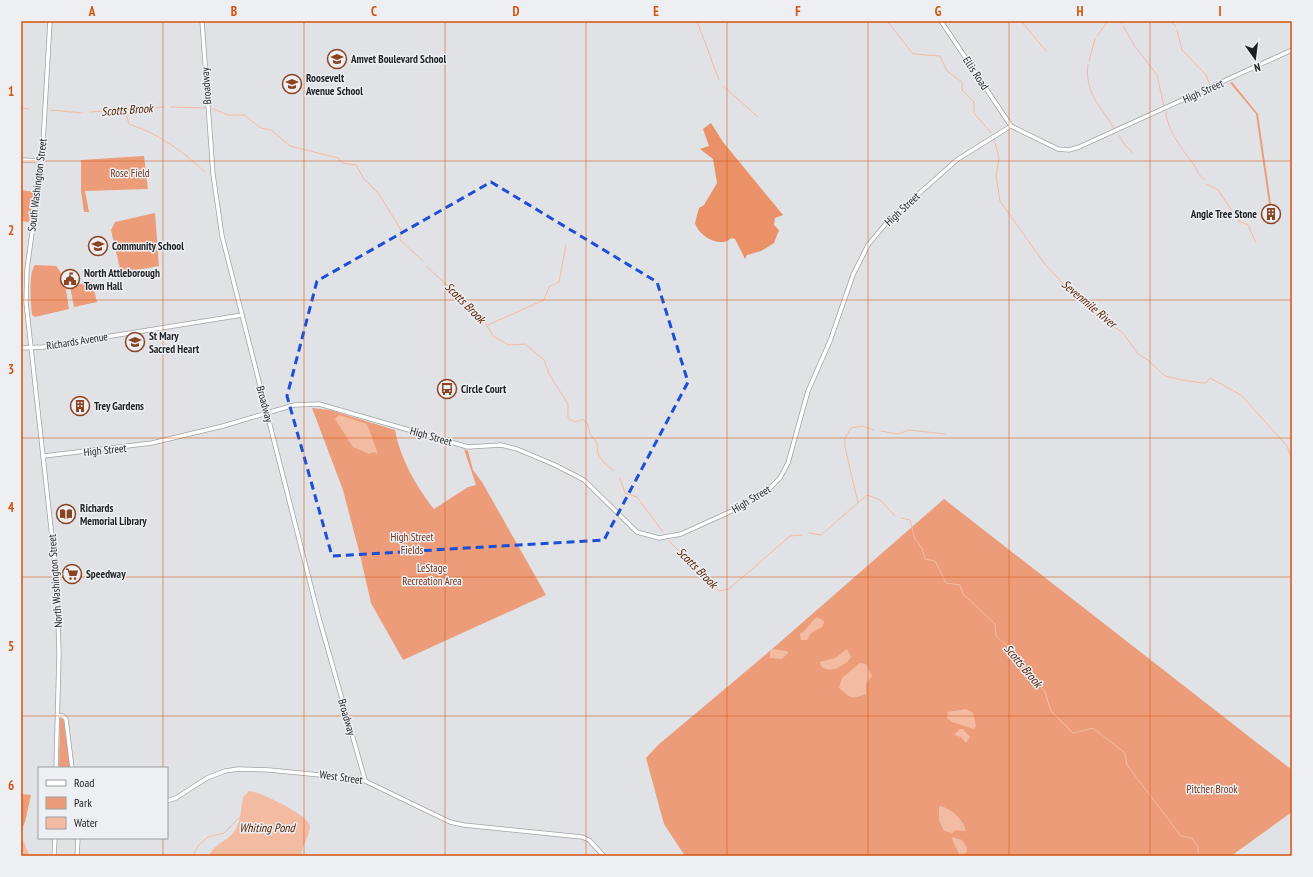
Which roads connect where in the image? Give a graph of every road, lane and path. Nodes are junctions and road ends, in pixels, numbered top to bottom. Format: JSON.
{"nodes":[{"id":1,"x":50,"y":21,"type":"edge"},
{"id":2,"x":202,"y":21,"type":"edge"},
{"id":3,"x":941,"y":21,"type":"edge"},
{"id":4,"x":1292,"y":50,"type":"edge"},
{"id":5,"x":1011,"y":126,"type":"junction"},
{"id":6,"x":21,"y":160,"type":"edge"},
{"id":7,"x":42,"y":161,"type":"junction"},
{"id":8,"x":242,"y":315,"type":"junction"},
{"id":9,"x":21,"y":348,"type":"edge"},
{"id":10,"x":31,"y":348,"type":"junction"},
{"id":11,"x":268,"y":413,"type":"junction"},
{"id":12,"x":44,"y":456,"type":"junction"},
{"id":13,"x":57,"y":715,"type":"junction"},
{"id":14,"x":56,"y":767,"type":"edge"},
{"id":15,"x":72,"y":767,"type":"edge"},
{"id":16,"x":365,"y":780,"type":"junction"},
{"id":17,"x":168,"y":801,"type":"edge"},
{"id":18,"x":55,"y":839,"type":"edge"},
{"id":19,"x":78,"y":839,"type":"edge"},
{"id":20,"x":54,"y":856,"type":"edge"},
{"id":21,"x":77,"y":856,"type":"edge"},
{"id":22,"x":604,"y":856,"type":"edge"}],
"edges":[{"from":1,"to":7,"type":"street","name":"South Washington Street"},
{"from":2,"to":8,"type":"street","name":"Broadway"},
{"from":3,"to":5,"type":"street","name":"Ellis Road"},
{"from":4,"to":5,"type":"street","name":"High Street"},
{"from":5,"to":11,"type":"street","name":"High Street"},
{"from":6,"to":7,"type":"street"},
{"from":7,"to":10,"type":"street","name":"South Washington Street"},
{"from":8,"to":10,"type":"street","name":"Richards Avenue"},
{"from":8,"to":11,"type":"street","name":"Broadway"},
{"from":9,"to":10,"type":"street","name":"Richards Avenue"},
{"from":10,"to":12,"type":"street","name":"North Washington Street"},
{"from":11,"to":12,"type":"street","name":"High Street"},
{"from":11,"to":16,"type":"street","name":"Broadway"},
{"from":12,"to":13,"type":"street","name":"North Washington Street"},
{"from":13,"to":14,"type":"street","name":"North Washington Street"},
{"from":13,"to":15,"type":"street"},
{"from":16,"to":17,"type":"street","name":"West Street"},
{"from":16,"to":22,"type":"street","name":"West Street"},
{"from":18,"to":20,"type":"street"},
{"from":19,"to":21,"type":"street"}]}
